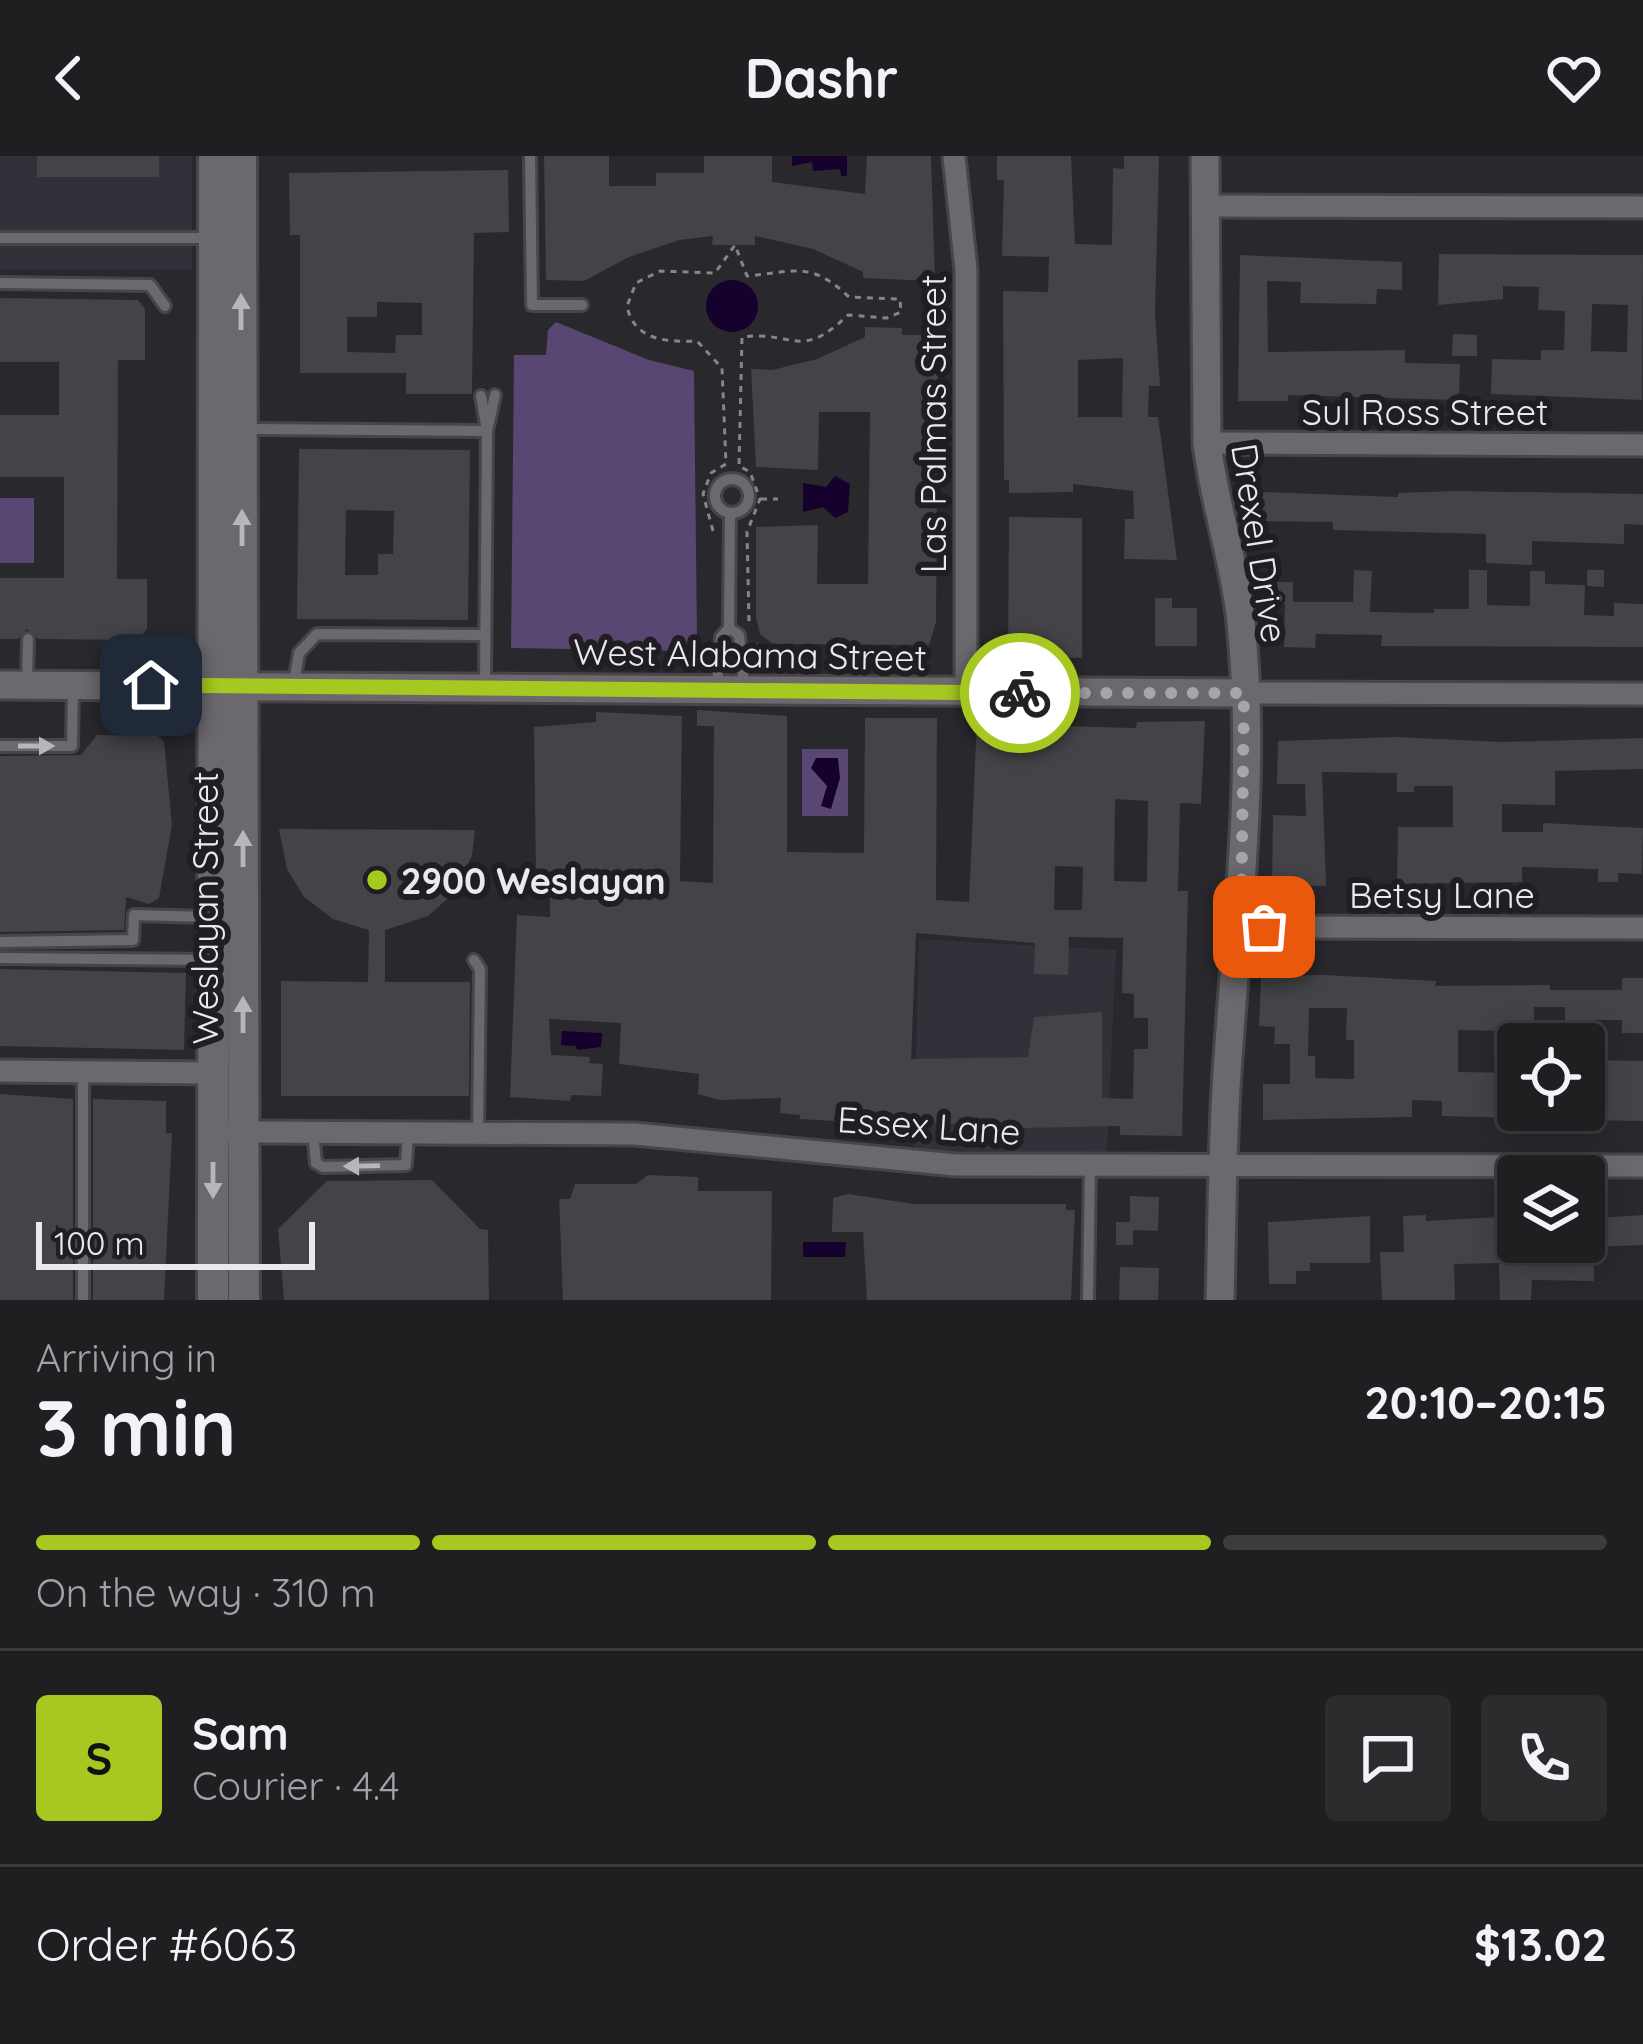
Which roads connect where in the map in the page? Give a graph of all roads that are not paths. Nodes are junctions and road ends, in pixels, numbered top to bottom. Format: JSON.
{"nodes":[{"id":1,"x":214,"y":156,"type":"edge"},
{"id":2,"x":241,"y":156,"type":"edge"},
{"id":3,"x":530,"y":156,"type":"edge"},
{"id":4,"x":954,"y":156,"type":"edge"},
{"id":5,"x":1204,"y":156,"type":"edge"},
{"id":6,"x":1205,"y":206,"type":"junction"},
{"id":7,"x":1643,"y":207,"type":"edge"},
{"id":8,"x":0,"y":238,"type":"edge"},
{"id":9,"x":227,"y":238,"type":"junction"},
{"id":10,"x":0,"y":283,"type":"edge"},
{"id":11,"x":32,"y":284,"type":"junction"},
{"id":12,"x":87,"y":284,"type":"junction"},
{"id":13,"x":32,"y":298,"type":"dead end"},
{"id":14,"x":87,"y":299,"type":"dead end"},
{"id":15,"x":582,"y":305,"type":"dead end"},
{"id":16,"x":164,"y":306,"type":"dead end"},
{"id":17,"x":488,"y":395,"type":"dead end"},
{"id":18,"x":227,"y":429,"type":"junction"},
{"id":19,"x":487,"y":431,"type":"junction"},
{"id":20,"x":1207,"y":443,"type":"junction"},
{"id":21,"x":1643,"y":445,"type":"edge"},
{"id":22,"x":470,"y":477,"type":"dead end"},
{"id":23,"x":486,"y":477,"type":"junction"},
{"id":24,"x":469,"y":492,"type":"dead end"},
{"id":25,"x":486,"y":492,"type":"junction"},
{"id":26,"x":730,"y":513,"type":"dead end"},
{"id":27,"x":729,"y":628,"type":"junction"},
{"id":28,"x":485,"y":635,"type":"junction"},
{"id":29,"x":28,"y":639,"type":"dead end"},
{"id":30,"x":13,"y":685,"type":"edge"},
{"id":31,"x":73,"y":685,"type":"junction"},
{"id":32,"x":227,"y":686,"type":"junction"},
{"id":33,"x":293,"y":686,"type":"junction"},
{"id":34,"x":484,"y":688,"type":"junction"},
{"id":35,"x":730,"y":690,"type":"junction"},
{"id":36,"x":966,"y":692,"type":"junction"},
{"id":37,"x":1244,"y":693,"type":"junction"},
{"id":38,"x":1643,"y":694,"type":"edge"},
{"id":39,"x":0,"y":746,"type":"edge"},
{"id":40,"x":222,"y":909,"type":"junction"},
{"id":41,"x":1241,"y":927,"type":"junction"},
{"id":42,"x":1643,"y":928,"type":"edge"},
{"id":43,"x":0,"y":942,"type":"edge"},
{"id":44,"x":0,"y":958,"type":"edge"},
{"id":45,"x":212,"y":960,"type":"junction"},
{"id":46,"x":474,"y":960,"type":"dead end"},
{"id":47,"x":0,"y":1071,"type":"edge"},
{"id":48,"x":83,"y":1072,"type":"junction"},
{"id":49,"x":212,"y":1073,"type":"junction"},
{"id":50,"x":228,"y":1132,"type":"junction"},
{"id":51,"x":313,"y":1132,"type":"junction"},
{"id":52,"x":408,"y":1133,"type":"junction"},
{"id":53,"x":478,"y":1133,"type":"junction"},
{"id":54,"x":1090,"y":1165,"type":"junction"},
{"id":55,"x":1224,"y":1165,"type":"junction"},
{"id":56,"x":1643,"y":1166,"type":"edge"},
{"id":57,"x":83,"y":1300,"type":"edge"},
{"id":58,"x":213,"y":1300,"type":"edge"},
{"id":59,"x":244,"y":1300,"type":"edge"},
{"id":60,"x":1088,"y":1300,"type":"edge"},
{"id":61,"x":1220,"y":1300,"type":"edge"}],
"edges":[{"from":1,"to":9,"type":"main road","name":"Weslayan Street"},
{"from":2,"to":9,"type":"main road","name":"Weslayan Street"},
{"from":3,"to":15,"type":"lane"},
{"from":4,"to":36,"type":"street","name":"Las Palmas Street"},
{"from":5,"to":6,"type":"street","name":"Drexel Drive"},
{"from":6,"to":7,"type":"street"},
{"from":6,"to":20,"type":"street","name":"Drexel Drive"},
{"from":8,"to":9,"type":"lane"},
{"from":9,"to":18,"type":"main road","name":"Weslayan Street"},
{"from":10,"to":11,"type":"lane"},
{"from":11,"to":12,"type":"lane"},
{"from":11,"to":13,"type":"lane"},
{"from":12,"to":14,"type":"lane"},
{"from":12,"to":16,"type":"lane"},
{"from":17,"to":19,"type":"lane"},
{"from":18,"to":19,"type":"lane"},
{"from":18,"to":32,"type":"main road","name":"Weslayan Street"},
{"from":19,"to":23,"type":"lane"},
{"from":20,"to":21,"type":"street","name":"Sul Ross Street"},
{"from":20,"to":37,"type":"street","name":"Drexel Drive"},
{"from":22,"to":23,"type":"lane"},
{"from":23,"to":25,"type":"lane"},
{"from":24,"to":25,"type":"lane"},
{"from":25,"to":28,"type":"lane"},
{"from":26,"to":27,"type":"lane"},
{"from":27,"to":35,"type":"lane"},
{"from":27,"to":35,"type":"lane"},
{"from":28,"to":33,"type":"lane"},
{"from":28,"to":34,"type":"lane"},
{"from":29,"to":30,"type":"lane"},
{"from":30,"to":31,"type":"street","name":"West Alabama Street"},
{"from":31,"to":32,"type":"street","name":"West Alabama Street"},
{"from":39,"to":31,"type":"lane","one_way":true},
{"from":32,"to":33,"type":"street","name":"West Alabama Street"},
{"from":32,"to":40,"type":"main road","name":"Weslayan Street"},
{"from":33,"to":34,"type":"street","name":"West Alabama Street"},
{"from":34,"to":35,"type":"street","name":"West Alabama Street"},
{"from":35,"to":36,"type":"street","name":"West Alabama Street"},
{"from":36,"to":37,"type":"street","name":"West Alabama Street"},
{"from":37,"to":38,"type":"street","name":"West Alabama Street"},
{"from":37,"to":41,"type":"street","name":"Drexel Drive"},
{"from":40,"to":43,"type":"lane"},
{"from":40,"to":45,"type":"main road","name":"Weslayan Street"},
{"from":50,"to":40,"type":"main road","name":"Weslayan Street","one_way":true},
{"from":41,"to":42,"type":"street","name":"Betsy Lane"},
{"from":41,"to":55,"type":"street","name":"Drexel Drive"},
{"from":44,"to":45,"type":"lane"},
{"from":45,"to":49,"type":"main road","name":"Weslayan Street"},
{"from":46,"to":53,"type":"lane"},
{"from":47,"to":48,"type":"street"},
{"from":48,"to":49,"type":"street"},
{"from":48,"to":57,"type":"lane"},
{"from":49,"to":50,"type":"main road","name":"Weslayan Street"},
{"from":50,"to":51,"type":"street","name":"Essex Lane"},
{"from":50,"to":58,"type":"main road","name":"Weslayan Street","one_way":true},
{"from":50,"to":59,"type":"main road","name":"Weslayan Street"},
{"from":51,"to":52,"type":"street","name":"Essex Lane"},
{"from":52,"to":51,"type":"lane","one_way":true},
{"from":52,"to":53,"type":"street","name":"Essex Lane"},
{"from":53,"to":54,"type":"street","name":"Essex Lane"},
{"from":54,"to":55,"type":"street","name":"Essex Lane"},
{"from":54,"to":60,"type":"lane"},
{"from":55,"to":56,"type":"street","name":"Essex Lane"},
{"from":55,"to":61,"type":"street","name":"Drexel Drive"}]}
